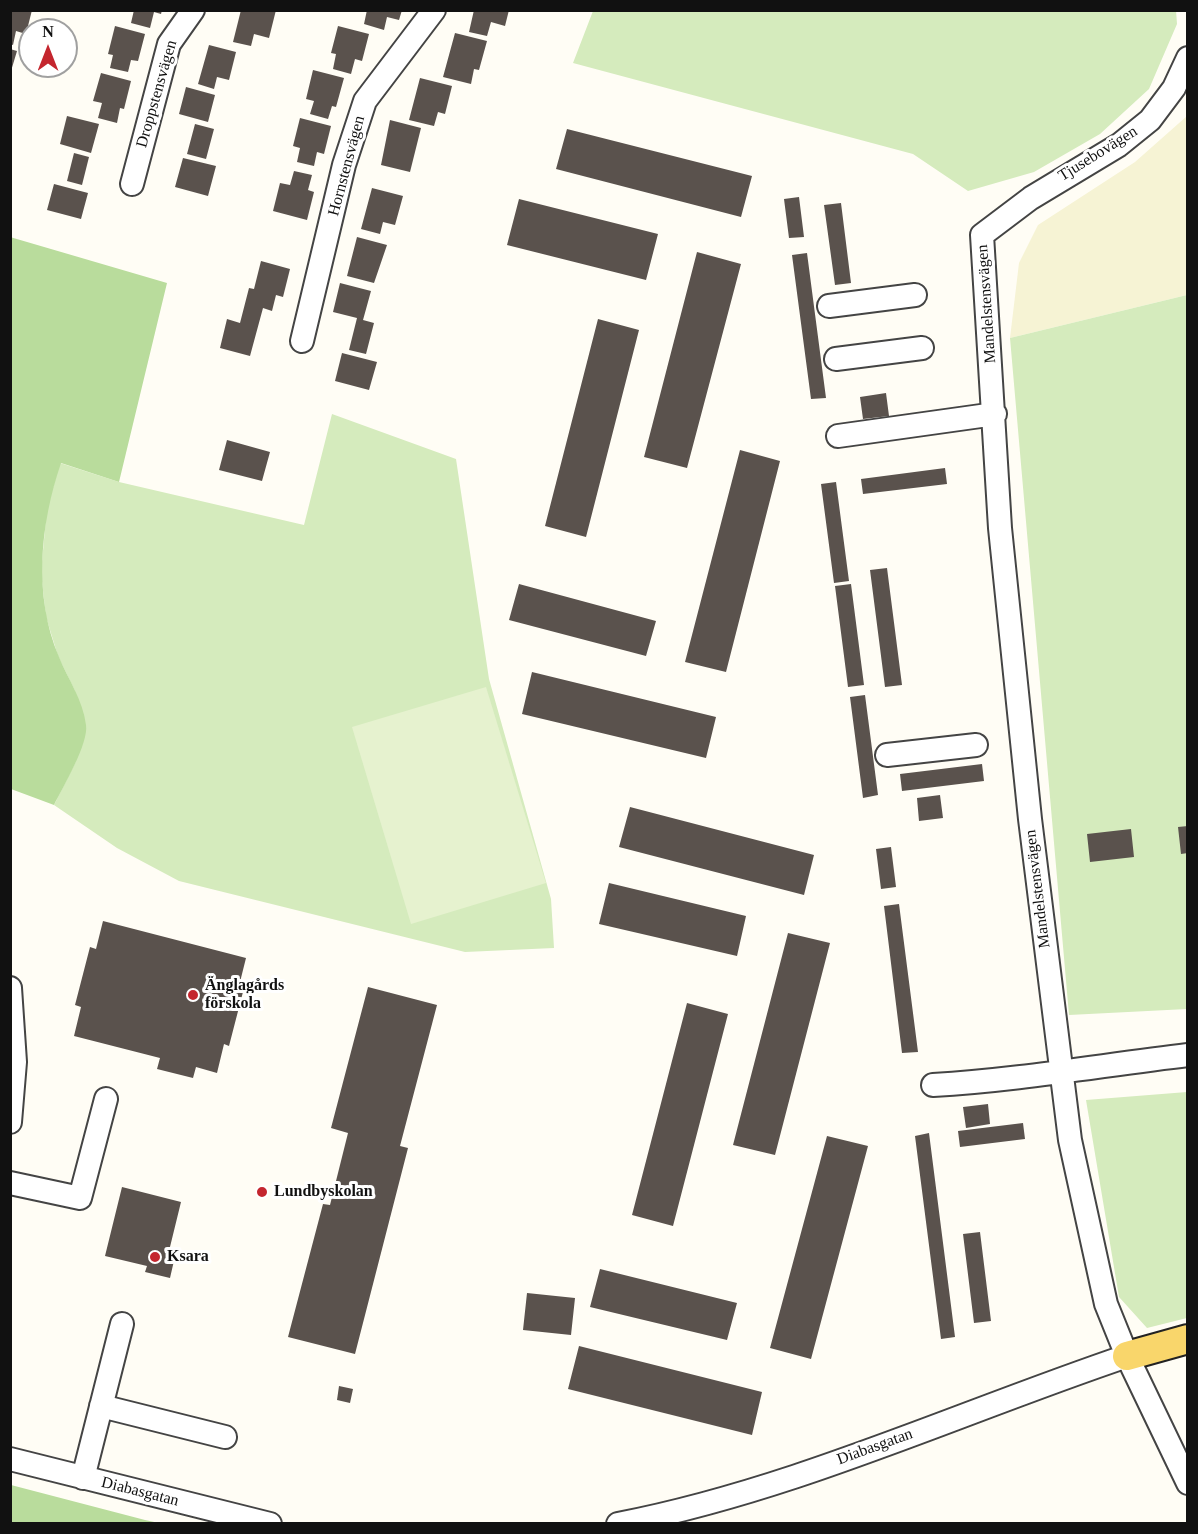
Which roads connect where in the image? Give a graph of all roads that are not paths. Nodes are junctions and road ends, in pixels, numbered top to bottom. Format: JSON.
{"nodes":[{"id":1,"x":193,"y":10,"type":"edge"},
{"id":2,"x":434,"y":10,"type":"edge"},
{"id":3,"x":1188,"y":58,"type":"edge"},
{"id":4,"x":132,"y":184,"type":"dead end"},
{"id":5,"x":1044,"y":189,"type":"joint"},
{"id":6,"x":915,"y":295,"type":"dead end"},
{"id":7,"x":829,"y":306,"type":"dead end"},
{"id":8,"x":302,"y":341,"type":"dead end"},
{"id":9,"x":922,"y":348,"type":"dead end"},
{"id":10,"x":836,"y":359,"type":"dead end"},
{"id":11,"x":995,"y":414,"type":"junction"},
{"id":12,"x":838,"y":436,"type":"dead end"},
{"id":13,"x":976,"y":745,"type":"dead end"},
{"id":14,"x":886,"y":755,"type":"dead end"},
{"id":15,"x":10,"y":988,"type":"edge"},
{"id":16,"x":1188,"y":1055,"type":"edge"},
{"id":17,"x":1060,"y":1071,"type":"junction"},
{"id":18,"x":933,"y":1085,"type":"dead end"},
{"id":19,"x":106,"y":1099,"type":"dead end"},
{"id":20,"x":10,"y":1122,"type":"edge"},
{"id":21,"x":10,"y":1183,"type":"edge"},
{"id":22,"x":122,"y":1324,"type":"dead end"},
{"id":23,"x":1188,"y":1339,"type":"edge"},
{"id":24,"x":1127,"y":1356,"type":"junction"},
{"id":25,"x":101,"y":1406,"type":"junction"},
{"id":26,"x":225,"y":1437,"type":"dead end"},
{"id":27,"x":10,"y":1459,"type":"edge"},
{"id":28,"x":83,"y":1478,"type":"junction"},
{"id":29,"x":1188,"y":1483,"type":"edge"},
{"id":30,"x":270,"y":1524,"type":"edge"},
{"id":31,"x":618,"y":1524,"type":"edge"}],
"edges":[{"from":1,"to":4,"type":"street","name":"Droppstensvägen"},
{"from":2,"to":8,"type":"street","name":"Hornstensvägen"},
{"from":3,"to":5,"type":"street","name":"Tjusebovägen"},
{"from":5,"to":11,"type":"street","name":"Mandelstensvägen"},
{"from":6,"to":7,"type":"street"},
{"from":9,"to":10,"type":"street"},
{"from":11,"to":12,"type":"street"},
{"from":11,"to":17,"type":"street","name":"Mandelstensvägen"},
{"from":13,"to":14,"type":"street"},
{"from":15,"to":20,"type":"street"},
{"from":16,"to":17,"type":"street"},
{"from":17,"to":18,"type":"street"},
{"from":17,"to":24,"type":"street","name":"Mandelstensvägen"},
{"from":19,"to":21,"type":"street"},
{"from":22,"to":25,"type":"street"},
{"from":23,"to":24,"type":"main road"},
{"from":24,"to":29,"type":"street","name":"Mandelstensvägen"},
{"from":24,"to":31,"type":"street","name":"Diabasgatan"},
{"from":25,"to":26,"type":"street"},
{"from":25,"to":28,"type":"street"},
{"from":27,"to":28,"type":"street","name":"Diabasgatan"},
{"from":28,"to":30,"type":"street","name":"Diabasgatan"}]}
